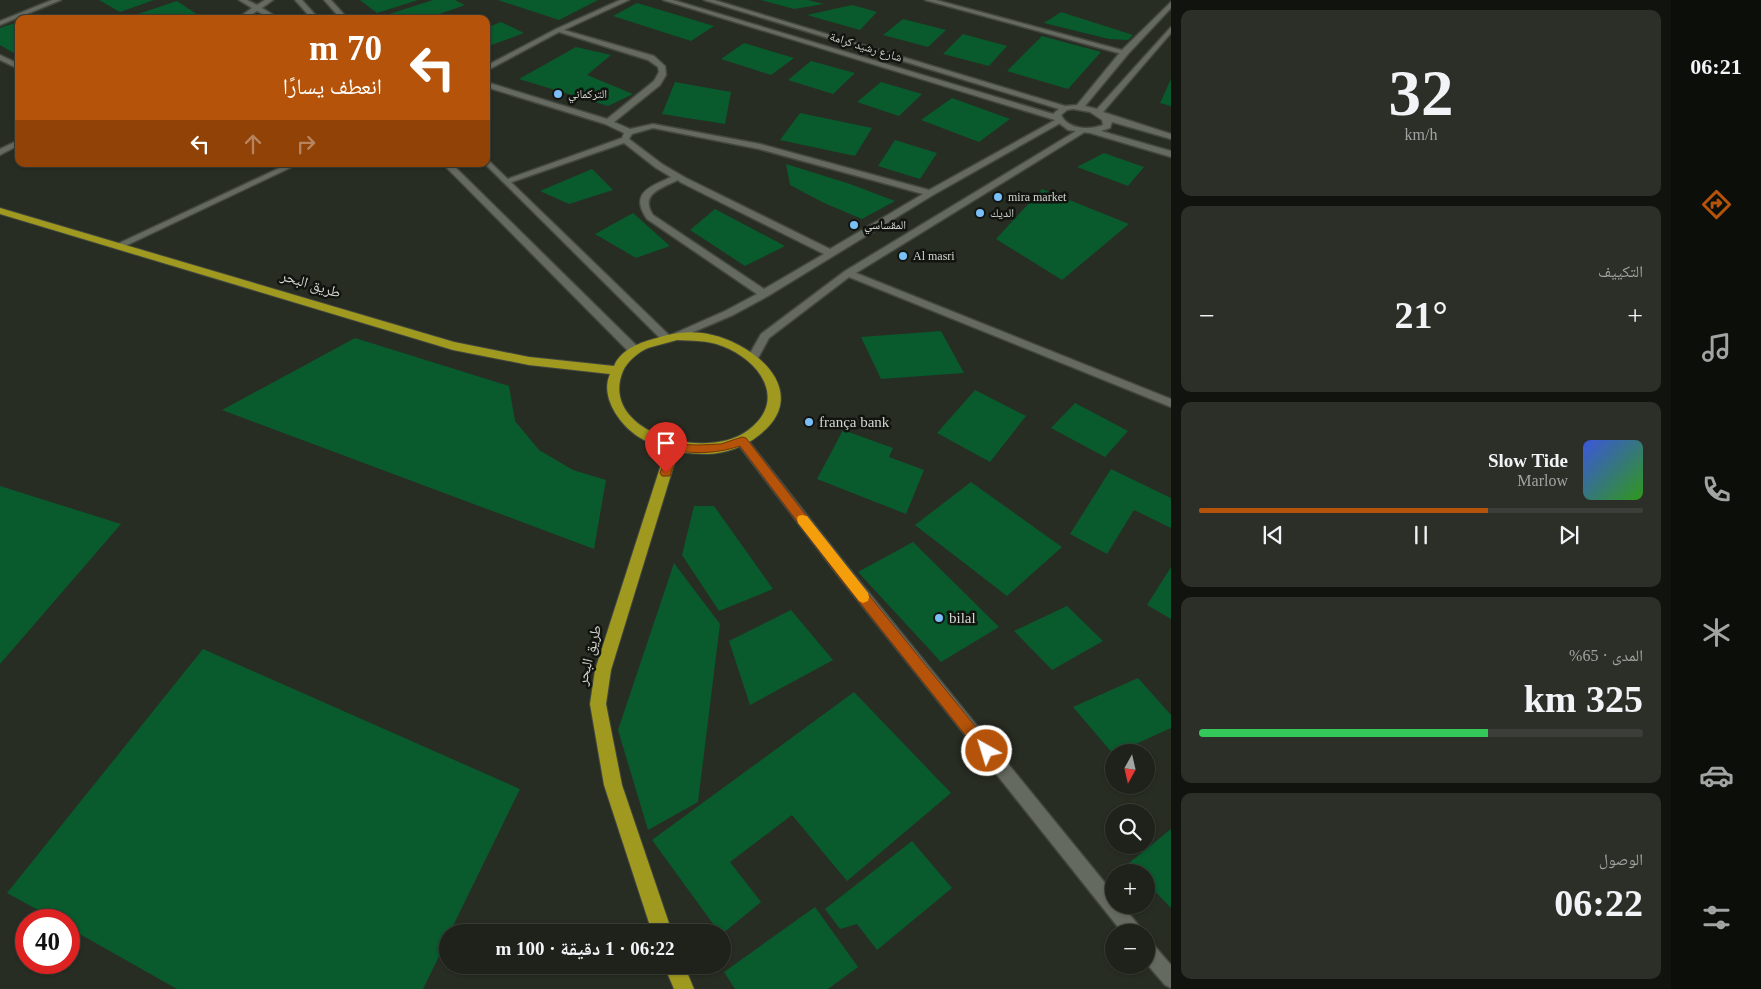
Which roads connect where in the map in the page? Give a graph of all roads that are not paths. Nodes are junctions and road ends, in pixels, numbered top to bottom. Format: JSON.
{"nodes":[{"id":1,"x":58,"y":0,"type":"edge"},
{"id":2,"x":242,"y":0,"type":"edge"},
{"id":3,"x":270,"y":0,"type":"edge"},
{"id":4,"x":298,"y":0,"type":"edge"},
{"id":5,"x":327,"y":0,"type":"edge"},
{"id":6,"x":626,"y":0,"type":"edge"},
{"id":7,"x":666,"y":0,"type":"edge"},
{"id":8,"x":708,"y":0,"type":"edge"},
{"id":9,"x":928,"y":0,"type":"edge"},
{"id":10,"x":1171,"y":4,"type":"edge"},
{"id":11,"x":258,"y":9,"type":"junction"},
{"id":12,"x":20,"y":15,"type":"edge"},
{"id":13,"x":247,"y":15,"type":"edge"},
{"id":14,"x":269,"y":15,"type":"edge"},
{"id":15,"x":312,"y":15,"type":"edge"},
{"id":16,"x":341,"y":15,"type":"edge"},
{"id":17,"x":15,"y":17,"type":"edge"},
{"id":18,"x":0,"y":23,"type":"edge"},
{"id":19,"x":1171,"y":29,"type":"edge"},
{"id":20,"x":558,"y":30,"type":"junction"},
{"id":21,"x":1125,"y":52,"type":"junction"},
{"id":22,"x":0,"y":57,"type":"edge"},
{"id":23,"x":15,"y":65,"type":"edge"},
{"id":24,"x":490,"y":67,"type":"edge"},
{"id":25,"x":490,"y":85,"type":"edge"},
{"id":26,"x":1080,"y":107,"type":"junction"},
{"id":27,"x":1065,"y":108,"type":"junction"},
{"id":28,"x":1101,"y":115,"type":"junction"},
{"id":29,"x":1058,"y":119,"type":"junction"},
{"id":30,"x":608,"y":122,"type":"junction"},
{"id":31,"x":1089,"y":131,"type":"junction"},
{"id":32,"x":627,"y":136,"type":"junction"},
{"id":33,"x":1171,"y":137,"type":"edge"},
{"id":34,"x":15,"y":144,"type":"edge"},
{"id":35,"x":0,"y":152,"type":"edge"},
{"id":36,"x":1171,"y":154,"type":"edge"},
{"id":37,"x":490,"y":164,"type":"edge"},
{"id":38,"x":288,"y":167,"type":"edge"},
{"id":39,"x":450,"y":167,"type":"edge"},
{"id":40,"x":678,"y":177,"type":"junction"},
{"id":41,"x":506,"y":182,"type":"junction"},
{"id":42,"x":930,"y":193,"type":"junction"},
{"id":43,"x":0,"y":211,"type":"edge"},
{"id":44,"x":118,"y":246,"type":"junction"},
{"id":45,"x":830,"y":253,"type":"junction"},
{"id":46,"x":848,"y":273,"type":"junction"},
{"id":47,"x":764,"y":294,"type":"junction"},
{"id":48,"x":672,"y":337,"type":"junction"},
{"id":49,"x":634,"y":350,"type":"junction"},
{"id":50,"x":753,"y":357,"type":"junction"},
{"id":51,"x":616,"y":370,"type":"junction"},
{"id":52,"x":1171,"y":403,"type":"edge"},
{"id":53,"x":742,"y":441,"type":"junction"},
{"id":54,"x":673,"y":447,"type":"junction"},
{"id":55,"x":659,"y":924,"type":"edge"},
{"id":56,"x":1127,"y":924,"type":"edge"},
{"id":57,"x":1155,"y":959,"type":"edge"},
{"id":58,"x":678,"y":974,"type":"edge"},
{"id":59,"x":1171,"y":979,"type":"edge"},
{"id":60,"x":684,"y":989,"type":"edge"}],
"edges":[{"from":1,"to":12,"type":"street"},
{"from":2,"to":11,"type":"street"},
{"from":3,"to":11,"type":"street"},
{"from":4,"to":15,"type":"street"},
{"from":5,"to":16,"type":"street"},
{"from":6,"to":20,"type":"street"},
{"from":7,"to":29,"type":"street","name":"شارع رشيد كرامة"},
{"from":8,"to":27,"type":"street","name":"شارع رشيد كرامة"},
{"from":9,"to":21,"type":"street"},
{"from":10,"to":21,"type":"street"},
{"from":11,"to":13,"type":"street"},
{"from":11,"to":14,"type":"street"},
{"from":17,"to":18,"type":"street"},
{"from":19,"to":28,"type":"street"},
{"from":20,"to":24,"type":"street"},
{"from":20,"to":30,"type":"street"},
{"from":21,"to":26,"type":"street"},
{"from":22,"to":23,"type":"street"},
{"from":25,"to":30,"type":"street"},
{"from":26,"to":27,"type":"street"},
{"from":26,"to":28,"type":"street"},
{"from":27,"to":29,"type":"street"},
{"from":28,"to":31,"type":"street"},
{"from":28,"to":33,"type":"street"},
{"from":29,"to":31,"type":"street","name":"شارع رشيد كرامة"},
{"from":29,"to":42,"type":"street"},
{"from":30,"to":32,"type":"street"},
{"from":31,"to":36,"type":"street"},
{"from":31,"to":46,"type":"street"},
{"from":32,"to":40,"type":"street"},
{"from":32,"to":41,"type":"street"},
{"from":32,"to":42,"type":"street"},
{"from":34,"to":35,"type":"street"},
{"from":37,"to":41,"type":"street"},
{"from":38,"to":44,"type":"street"},
{"from":39,"to":49,"type":"street"},
{"from":40,"to":45,"type":"street"},
{"from":40,"to":47,"type":"street"},
{"from":41,"to":48,"type":"street"},
{"from":42,"to":45,"type":"street"},
{"from":43,"to":44,"type":"highway","name":"طريق البحر"},
{"from":44,"to":51,"type":"highway","name":"طريق البحر"},
{"from":45,"to":47,"type":"street"},
{"from":46,"to":50,"type":"street"},
{"from":46,"to":52,"type":"street"},
{"from":47,"to":48,"type":"street"},
{"from":48,"to":49,"type":"highway"},
{"from":48,"to":50,"type":"highway"},
{"from":49,"to":51,"type":"highway"},
{"from":50,"to":53,"type":"highway"},
{"from":51,"to":54,"type":"highway"},
{"from":53,"to":54,"type":"highway"},
{"from":53,"to":56,"type":"street"},
{"from":54,"to":55,"type":"highway","name":"طريق البحر"},
{"from":57,"to":59,"type":"street"},
{"from":58,"to":60,"type":"highway"}]}
